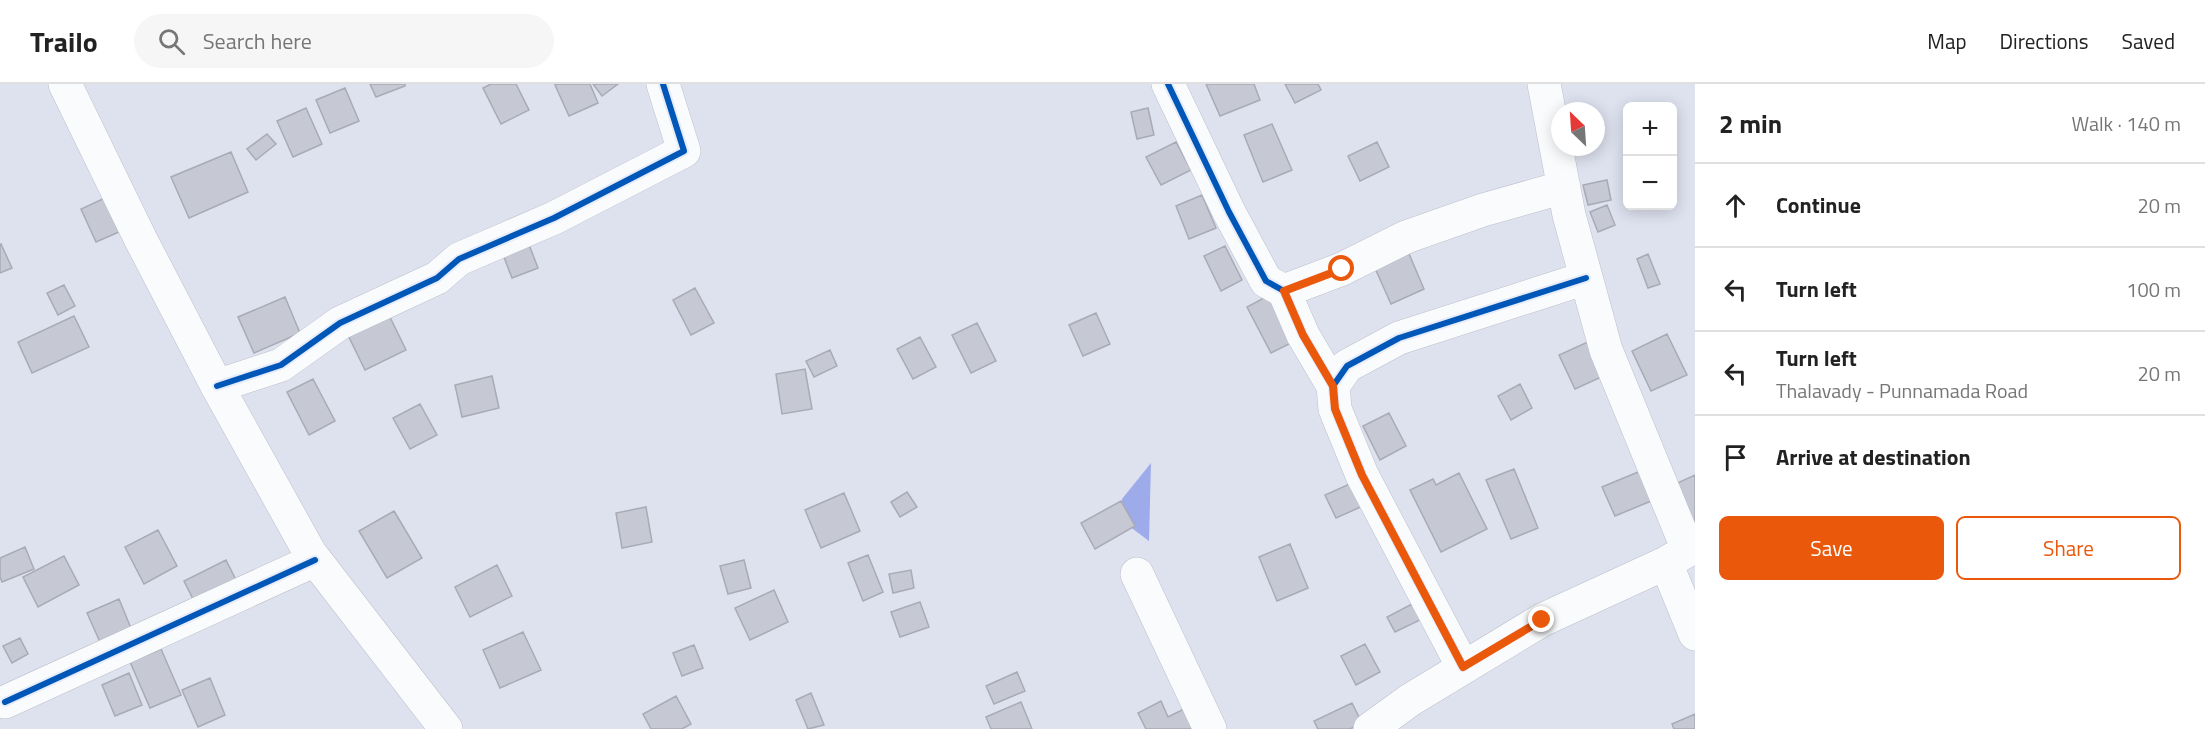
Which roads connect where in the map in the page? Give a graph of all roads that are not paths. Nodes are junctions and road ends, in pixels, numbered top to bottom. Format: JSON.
{"nodes":[{"id":1,"x":65,"y":84,"type":"edge"},
{"id":2,"x":663,"y":84,"type":"edge"},
{"id":3,"x":1168,"y":84,"type":"edge"},
{"id":4,"x":1544,"y":84,"type":"edge"},
{"id":5,"x":1564,"y":187,"type":"junction"},
{"id":6,"x":1586,"y":278,"type":"junction"},
{"id":7,"x":1284,"y":291,"type":"junction"},
{"id":8,"x":217,"y":386,"type":"junction"},
{"id":9,"x":1333,"y":386,"type":"junction"},
{"id":10,"x":1683,"y":553,"type":"edge"},
{"id":11,"x":315,"y":560,"type":"junction"},
{"id":12,"x":1137,"y":574,"type":"dead end"},
{"id":13,"x":1695,"y":634,"type":"edge"},
{"id":14,"x":1463,"y":667,"type":"junction"},
{"id":15,"x":4,"y":702,"type":"dead end"},
{"id":16,"x":446,"y":729,"type":"edge"},
{"id":17,"x":1210,"y":729,"type":"edge"},
{"id":18,"x":1370,"y":729,"type":"edge"}],
"edges":[{"from":1,"to":8,"type":"street"},
{"from":2,"to":8,"type":"street"},
{"from":3,"to":7,"type":"street"},
{"from":4,"to":5,"type":"street"},
{"from":5,"to":6,"type":"street"},
{"from":5,"to":7,"type":"street"},
{"from":6,"to":9,"type":"street"},
{"from":6,"to":10,"type":"street"},
{"from":7,"to":9,"type":"street"},
{"from":8,"to":11,"type":"street"},
{"from":9,"to":14,"type":"street"},
{"from":10,"to":13,"type":"street"},
{"from":10,"to":14,"type":"street"},
{"from":11,"to":15,"type":"street"},
{"from":11,"to":16,"type":"street"},
{"from":12,"to":17,"type":"street"},
{"from":14,"to":18,"type":"street"}]}
